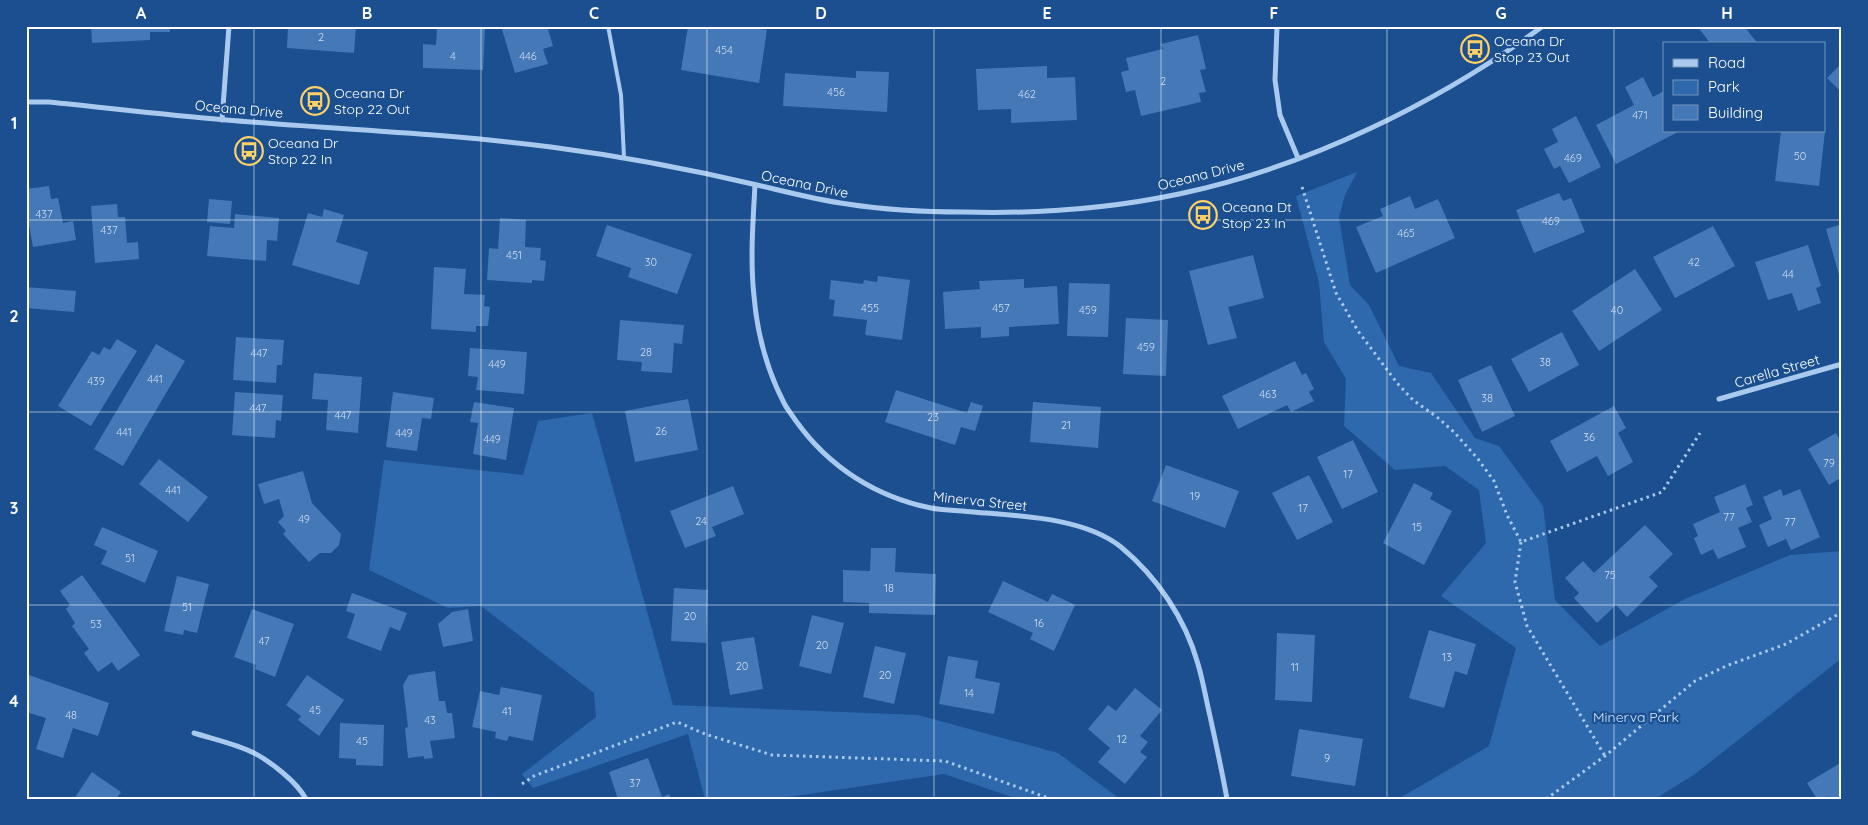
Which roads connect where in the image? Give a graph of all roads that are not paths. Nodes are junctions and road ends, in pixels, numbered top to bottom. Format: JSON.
{"nodes":[{"id":1,"x":229,"y":26,"type":"edge"},
{"id":2,"x":608,"y":26,"type":"edge"},
{"id":3,"x":1277,"y":26,"type":"edge"},
{"id":4,"x":1543,"y":26,"type":"edge"},
{"id":5,"x":26,"y":102,"type":"edge"},
{"id":6,"x":222,"y":120,"type":"junction"},
{"id":7,"x":624,"y":158,"type":"junction"},
{"id":8,"x":1298,"y":158,"type":"junction"},
{"id":9,"x":756,"y":185,"type":"junction"},
{"id":10,"x":1842,"y":364,"type":"edge"},
{"id":11,"x":1719,"y":399,"type":"dead end"},
{"id":12,"x":194,"y":733,"type":"dead end"},
{"id":13,"x":306,"y":799,"type":"edge"},
{"id":14,"x":1227,"y":799,"type":"edge"}],
"edges":[{"from":1,"to":6,"type":"street"},
{"from":2,"to":7,"type":"lane"},
{"from":3,"to":8,"type":"street"},
{"from":4,"to":8,"type":"street","name":"Oceana Drive"},
{"from":5,"to":6,"type":"street","name":"Oceana Drive"},
{"from":6,"to":7,"type":"street","name":"Oceana Drive"},
{"from":7,"to":9,"type":"street","name":"Oceana Drive"},
{"from":8,"to":9,"type":"street","name":"Oceana Drive"},
{"from":9,"to":14,"type":"street","name":"Minerva Street"},
{"from":10,"to":11,"type":"street","name":"Carella Street"},
{"from":12,"to":13,"type":"street"}]}
